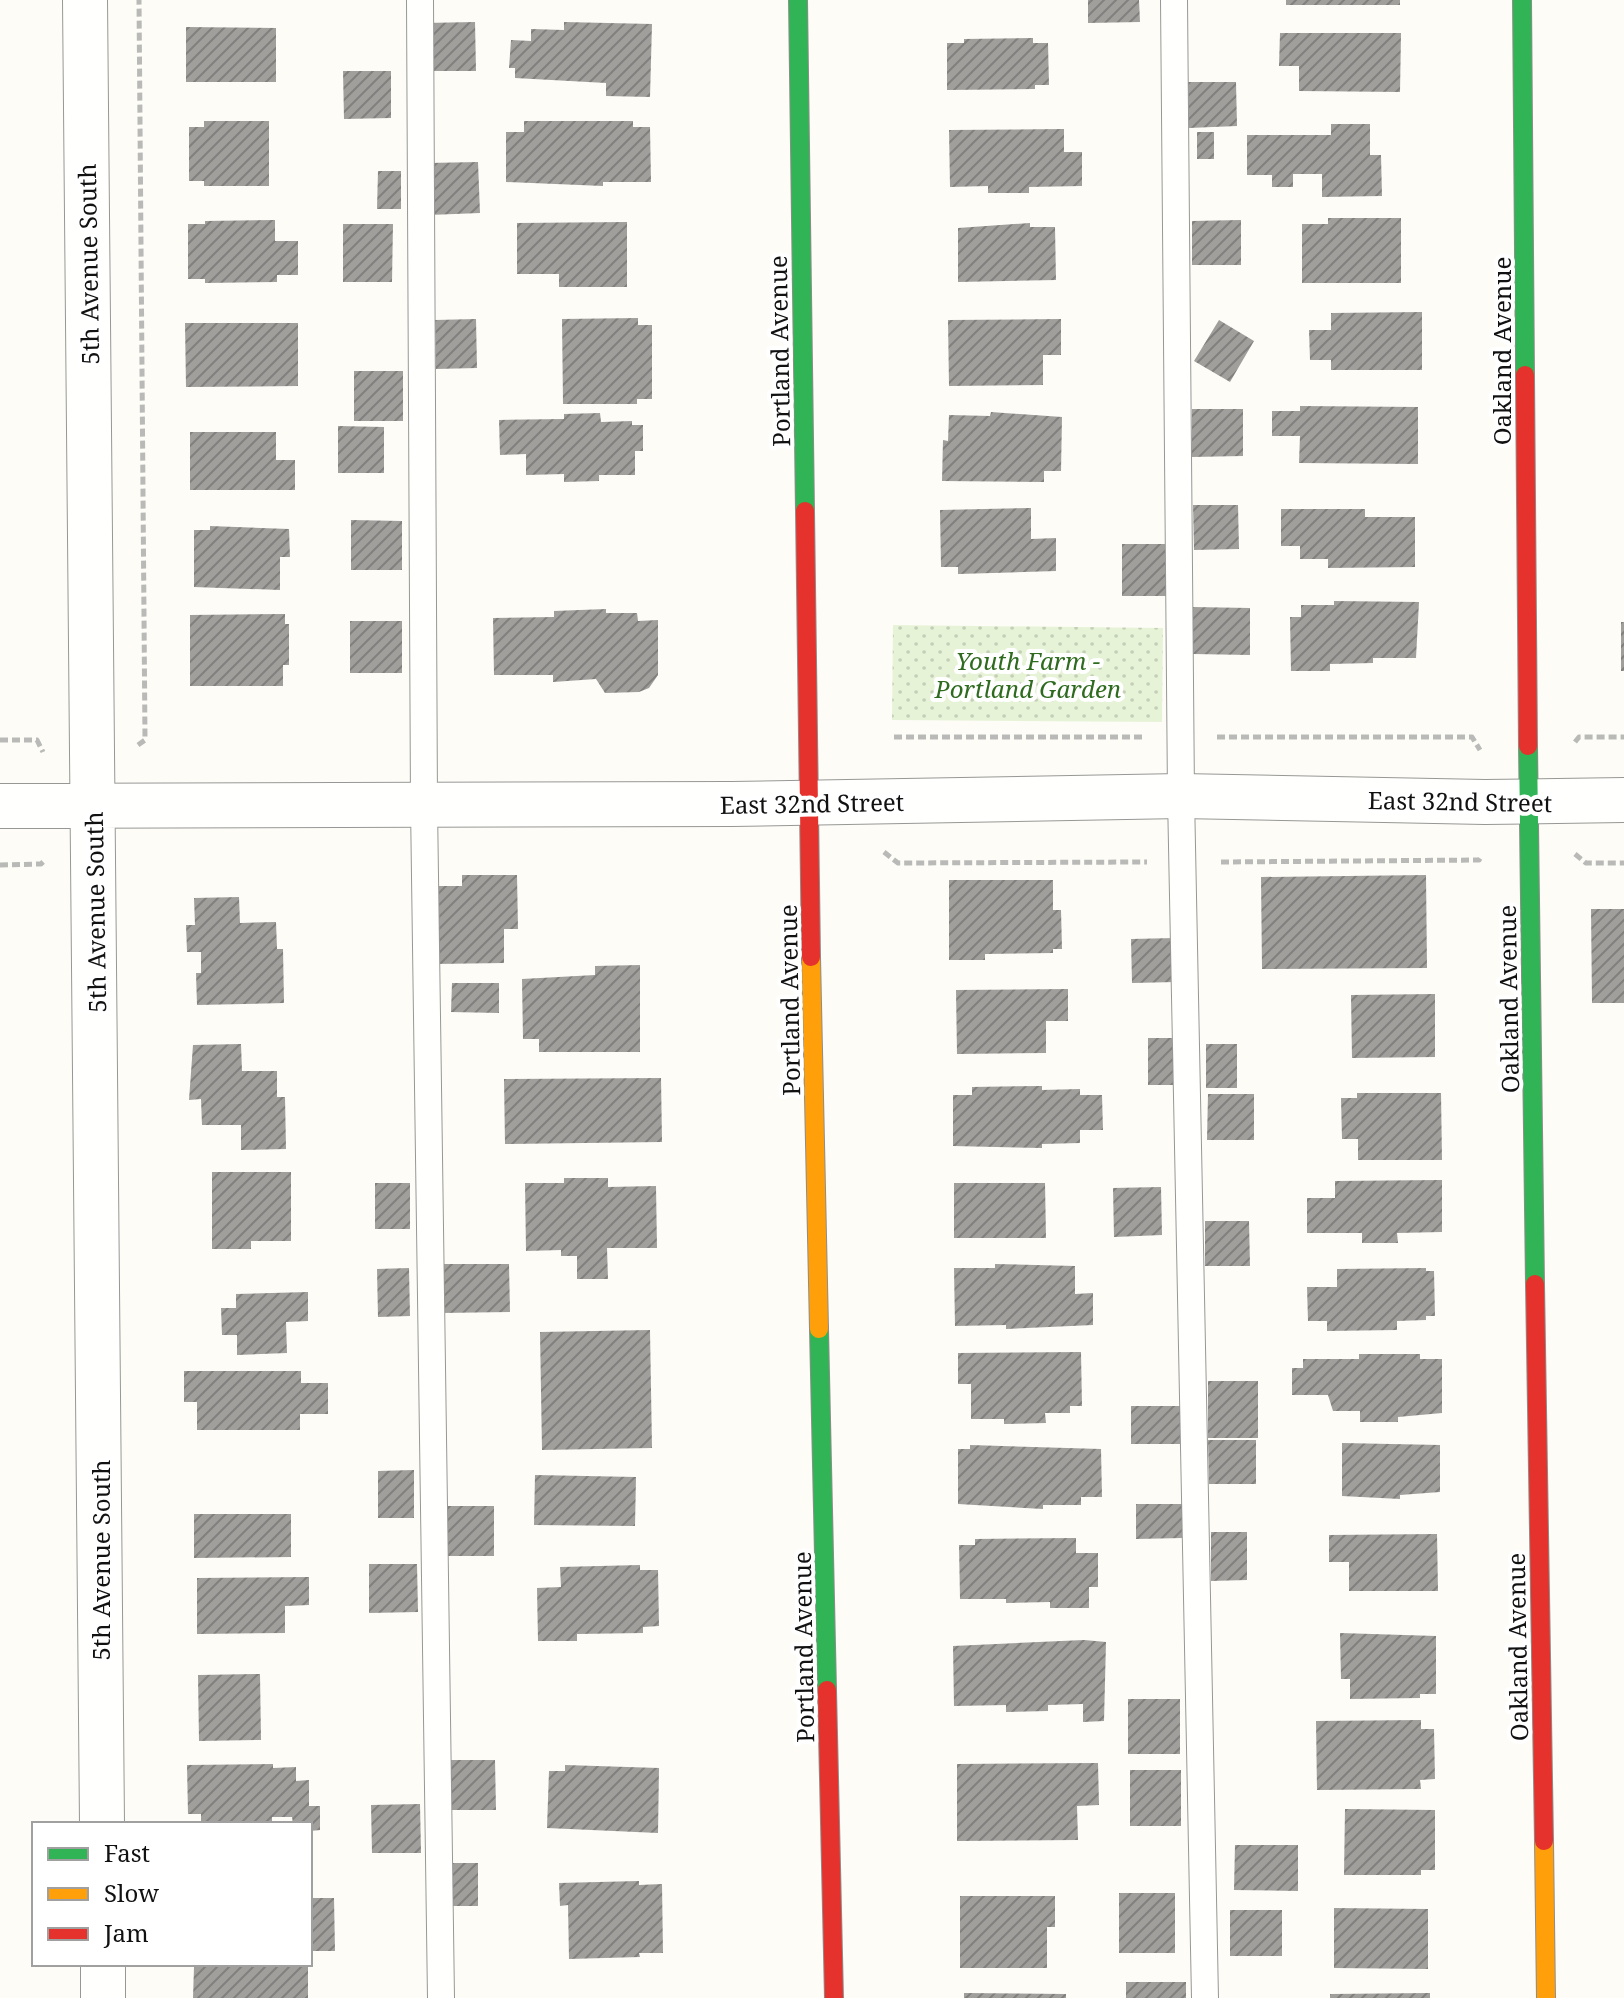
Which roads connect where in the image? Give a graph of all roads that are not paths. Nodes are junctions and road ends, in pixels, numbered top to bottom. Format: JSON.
{"nodes":[{"id":1,"x":85,"y":0,"type":"edge"},
{"id":2,"x":420,"y":0,"type":"edge"},
{"id":3,"x":798,"y":0,"type":"edge"},
{"id":4,"x":1174,"y":0,"type":"edge"},
{"id":5,"x":1522,"y":0,"type":"edge"},
{"id":6,"x":1181,"y":796,"type":"junction"},
{"id":7,"x":1624,"y":800,"type":"edge"},
{"id":8,"x":1528,"y":802,"type":"junction"},
{"id":9,"x":809,"y":803,"type":"junction"},
{"id":10,"x":0,"y":806,"type":"edge"},
{"id":11,"x":93,"y":806,"type":"junction"},
{"id":12,"x":424,"y":806,"type":"junction"},
{"id":13,"x":102,"y":1822,"type":"edge"},
{"id":14,"x":103,"y":1966,"type":"edge"},
{"id":15,"x":103,"y":1998,"type":"edge"},
{"id":16,"x":441,"y":1998,"type":"edge"},
{"id":17,"x":834,"y":1998,"type":"edge"},
{"id":18,"x":1205,"y":1998,"type":"edge"},
{"id":19,"x":1546,"y":1998,"type":"edge"}],
"edges":[{"from":1,"to":11,"type":"street","name":"5th Avenue South"},
{"from":2,"to":12,"type":"lane"},
{"from":3,"to":9,"type":"street","name":"Portland Avenue"},
{"from":4,"to":6,"type":"lane"},
{"from":5,"to":8,"type":"street","name":"Oakland Avenue"},
{"from":6,"to":8,"type":"street","name":"East 32nd Street"},
{"from":6,"to":9,"type":"street","name":"East 32nd Street"},
{"from":6,"to":18,"type":"lane"},
{"from":7,"to":8,"type":"street","name":"East 32nd Street"},
{"from":8,"to":19,"type":"street","name":"Oakland Avenue"},
{"from":9,"to":12,"type":"street","name":"East 32nd Street"},
{"from":9,"to":17,"type":"street","name":"Portland Avenue"},
{"from":10,"to":11,"type":"street","name":"East 32nd Street"},
{"from":11,"to":12,"type":"street","name":"East 32nd Street"},
{"from":11,"to":13,"type":"street","name":"5th Avenue South"},
{"from":12,"to":16,"type":"lane"},
{"from":14,"to":15,"type":"street"}]}
